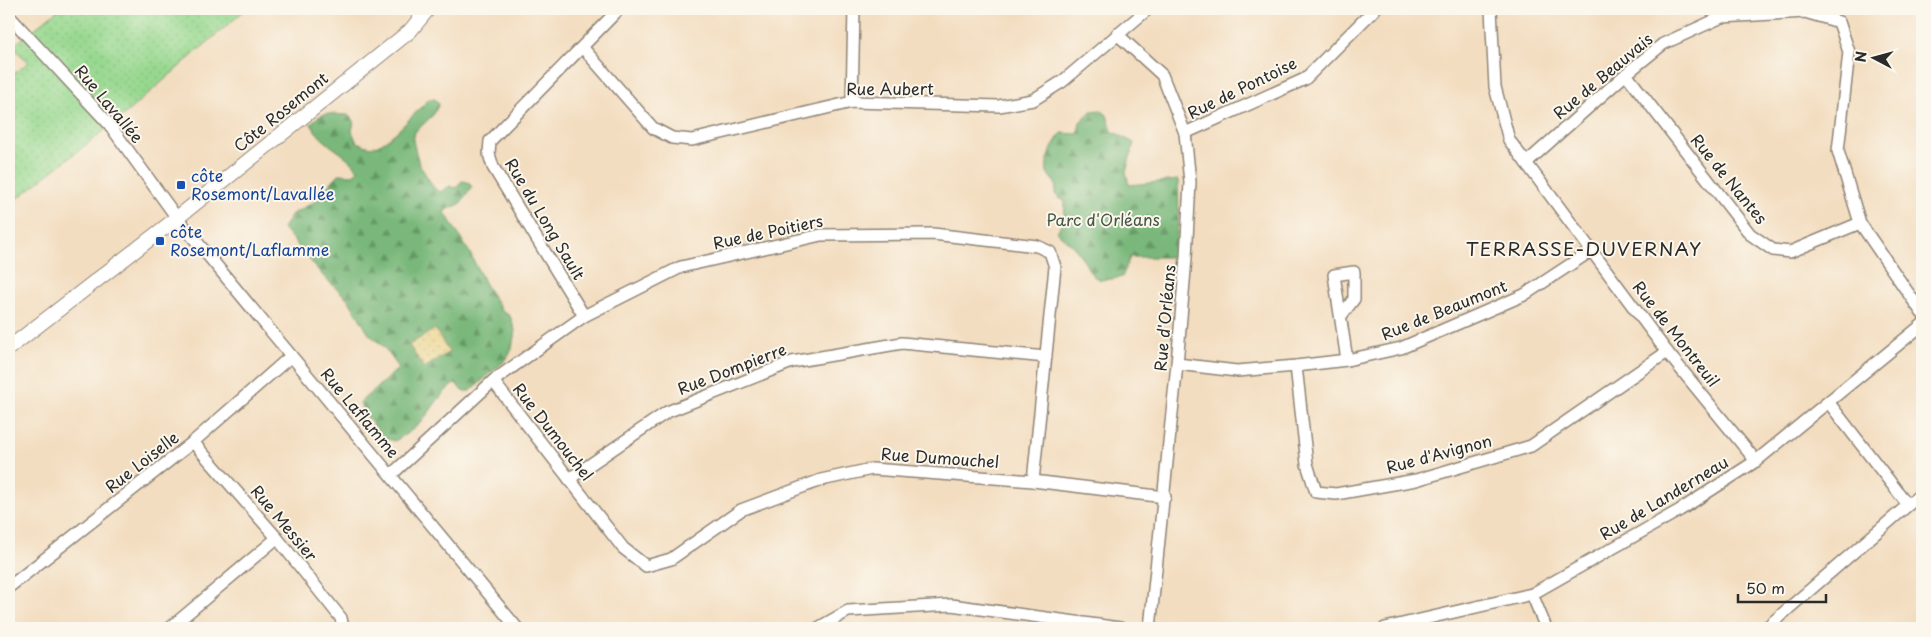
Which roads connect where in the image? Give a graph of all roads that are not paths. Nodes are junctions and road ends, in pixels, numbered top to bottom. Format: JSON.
{"nodes":[{"id":1,"x":428,"y":9,"type":"edge"},
{"id":2,"x":619,"y":9,"type":"edge"},
{"id":3,"x":854,"y":9,"type":"edge"},
{"id":4,"x":1148,"y":9,"type":"edge"},
{"id":5,"x":1376,"y":9,"type":"edge"},
{"id":6,"x":1491,"y":9,"type":"edge"},
{"id":7,"x":9,"y":16,"type":"edge"},
{"id":8,"x":1117,"y":34,"type":"junction"},
{"id":9,"x":582,"y":48,"type":"junction"},
{"id":10,"x":1626,"y":74,"type":"junction"},
{"id":11,"x":852,"y":102,"type":"junction"},
{"id":12,"x":1185,"y":133,"type":"junction"},
{"id":13,"x":1526,"y":163,"type":"junction"},
{"id":14,"x":177,"y":218,"type":"junction"},
{"id":15,"x":1860,"y":223,"type":"junction"},
{"id":16,"x":1591,"y":251,"type":"junction"},
{"id":17,"x":1922,"y":313,"type":"edge"},
{"id":18,"x":584,"y":316,"type":"junction"},
{"id":19,"x":1341,"y":316,"type":"dead end"},
{"id":20,"x":1922,"y":325,"type":"edge"},
{"id":21,"x":9,"y":348,"type":"edge"},
{"id":22,"x":1667,"y":352,"type":"junction"},
{"id":23,"x":291,"y":356,"type":"junction"},
{"id":24,"x":1046,"y":357,"type":"junction"},
{"id":25,"x":1347,"y":360,"type":"junction"},
{"id":26,"x":1177,"y":364,"type":"junction"},
{"id":27,"x":1296,"y":366,"type":"junction"},
{"id":28,"x":493,"y":381,"type":"junction"},
{"id":29,"x":1829,"y":403,"type":"junction"},
{"id":30,"x":193,"y":442,"type":"junction"},
{"id":31,"x":1756,"y":461,"type":"junction"},
{"id":32,"x":390,"y":476,"type":"junction"},
{"id":33,"x":569,"y":479,"type":"junction"},
{"id":34,"x":1033,"y":481,"type":"junction"},
{"id":35,"x":1922,"y":493,"type":"edge"},
{"id":36,"x":1165,"y":497,"type":"junction"},
{"id":37,"x":1908,"y":505,"type":"junction"},
{"id":38,"x":277,"y":538,"type":"junction"},
{"id":39,"x":9,"y":587,"type":"edge"},
{"id":40,"x":1532,"y":594,"type":"junction"},
{"id":41,"x":170,"y":628,"type":"edge"},
{"id":42,"x":343,"y":628,"type":"edge"},
{"id":43,"x":517,"y":628,"type":"edge"},
{"id":44,"x":818,"y":628,"type":"edge"},
{"id":45,"x":1120,"y":628,"type":"edge"},
{"id":46,"x":1150,"y":628,"type":"edge"},
{"id":47,"x":1386,"y":628,"type":"edge"},
{"id":48,"x":1546,"y":628,"type":"edge"},
{"id":49,"x":1766,"y":628,"type":"edge"}],
"edges":[{"from":1,"to":14,"type":"street","name":"Côte Rosemont"},
{"from":2,"to":9,"type":"street","name":"Rue du Long Sault"},
{"from":3,"to":11,"type":"street"},
{"from":4,"to":8,"type":"street","name":"Rue Aubert"},
{"from":5,"to":12,"type":"street","name":"Rue de Pontoise"},
{"from":6,"to":13,"type":"street","name":"Rue de Montreuil"},
{"from":7,"to":14,"type":"street","name":"Rue Lavallée"},
{"from":8,"to":11,"type":"street","name":"Rue Aubert"},
{"from":8,"to":12,"type":"street","name":"Rue d'Orléans"},
{"from":9,"to":11,"type":"street","name":"Rue Aubert"},
{"from":9,"to":18,"type":"street","name":"Rue du Long Sault"},
{"from":10,"to":13,"type":"street","name":"Rue de Beauvais"},
{"from":10,"to":15,"type":"street","name":"Rue de Nantes"},
{"from":10,"to":15,"type":"street","name":"Rue de Beauvais"},
{"from":12,"to":26,"type":"street","name":"Rue d'Orléans"},
{"from":13,"to":16,"type":"street","name":"Rue de Montreuil"},
{"from":14,"to":21,"type":"street","name":"Côte Rosemont"},
{"from":14,"to":23,"type":"street","name":"Rue Laflamme"},
{"from":15,"to":17,"type":"street","name":"Rue de Beauvais"},
{"from":16,"to":22,"type":"street","name":"Rue de Montreuil"},
{"from":16,"to":25,"type":"street","name":"Rue de Beaumont"},
{"from":18,"to":24,"type":"street","name":"Rue de Poitiers"},
{"from":18,"to":28,"type":"street","name":"Rue de Poitiers"},
{"from":19,"to":25,"type":"street"},
{"from":20,"to":29,"type":"street","name":"Rue de Landerneau"},
{"from":22,"to":27,"type":"street","name":"Rue d'Avignon"},
{"from":22,"to":31,"type":"street","name":"Rue de Montreuil"},
{"from":23,"to":30,"type":"street","name":"Rue Loiselle"},
{"from":23,"to":32,"type":"street","name":"Rue Laflamme"},
{"from":24,"to":33,"type":"street","name":"Rue Dompierre"},
{"from":24,"to":34,"type":"street","name":"Rue de Poitiers"},
{"from":25,"to":27,"type":"street","name":"Rue de Beaumont"},
{"from":26,"to":27,"type":"street","name":"Rue de Beaumont"},
{"from":26,"to":36,"type":"street","name":"Rue d'Orléans"},
{"from":28,"to":32,"type":"street","name":"Rue de Poitiers"},
{"from":28,"to":33,"type":"street","name":"Rue Dumouchel"},
{"from":29,"to":31,"type":"street","name":"Rue de Landerneau"},
{"from":29,"to":37,"type":"street"},
{"from":30,"to":38,"type":"street","name":"Rue Messier"},
{"from":30,"to":39,"type":"street","name":"Rue Loiselle"},
{"from":31,"to":40,"type":"street","name":"Rue de Landerneau"},
{"from":32,"to":43,"type":"street","name":"Rue Laflamme"},
{"from":33,"to":34,"type":"street","name":"Rue Dumouchel"},
{"from":34,"to":36,"type":"street","name":"Rue Dumouchel"},
{"from":35,"to":37,"type":"street"},
{"from":36,"to":46,"type":"street","name":"Rue d'Orléans"},
{"from":37,"to":49,"type":"street"},
{"from":38,"to":41,"type":"street"},
{"from":38,"to":42,"type":"street","name":"Rue Messier"},
{"from":40,"to":47,"type":"street","name":"Rue de Landerneau"},
{"from":40,"to":48,"type":"street"},
{"from":44,"to":45,"type":"street"}]}
